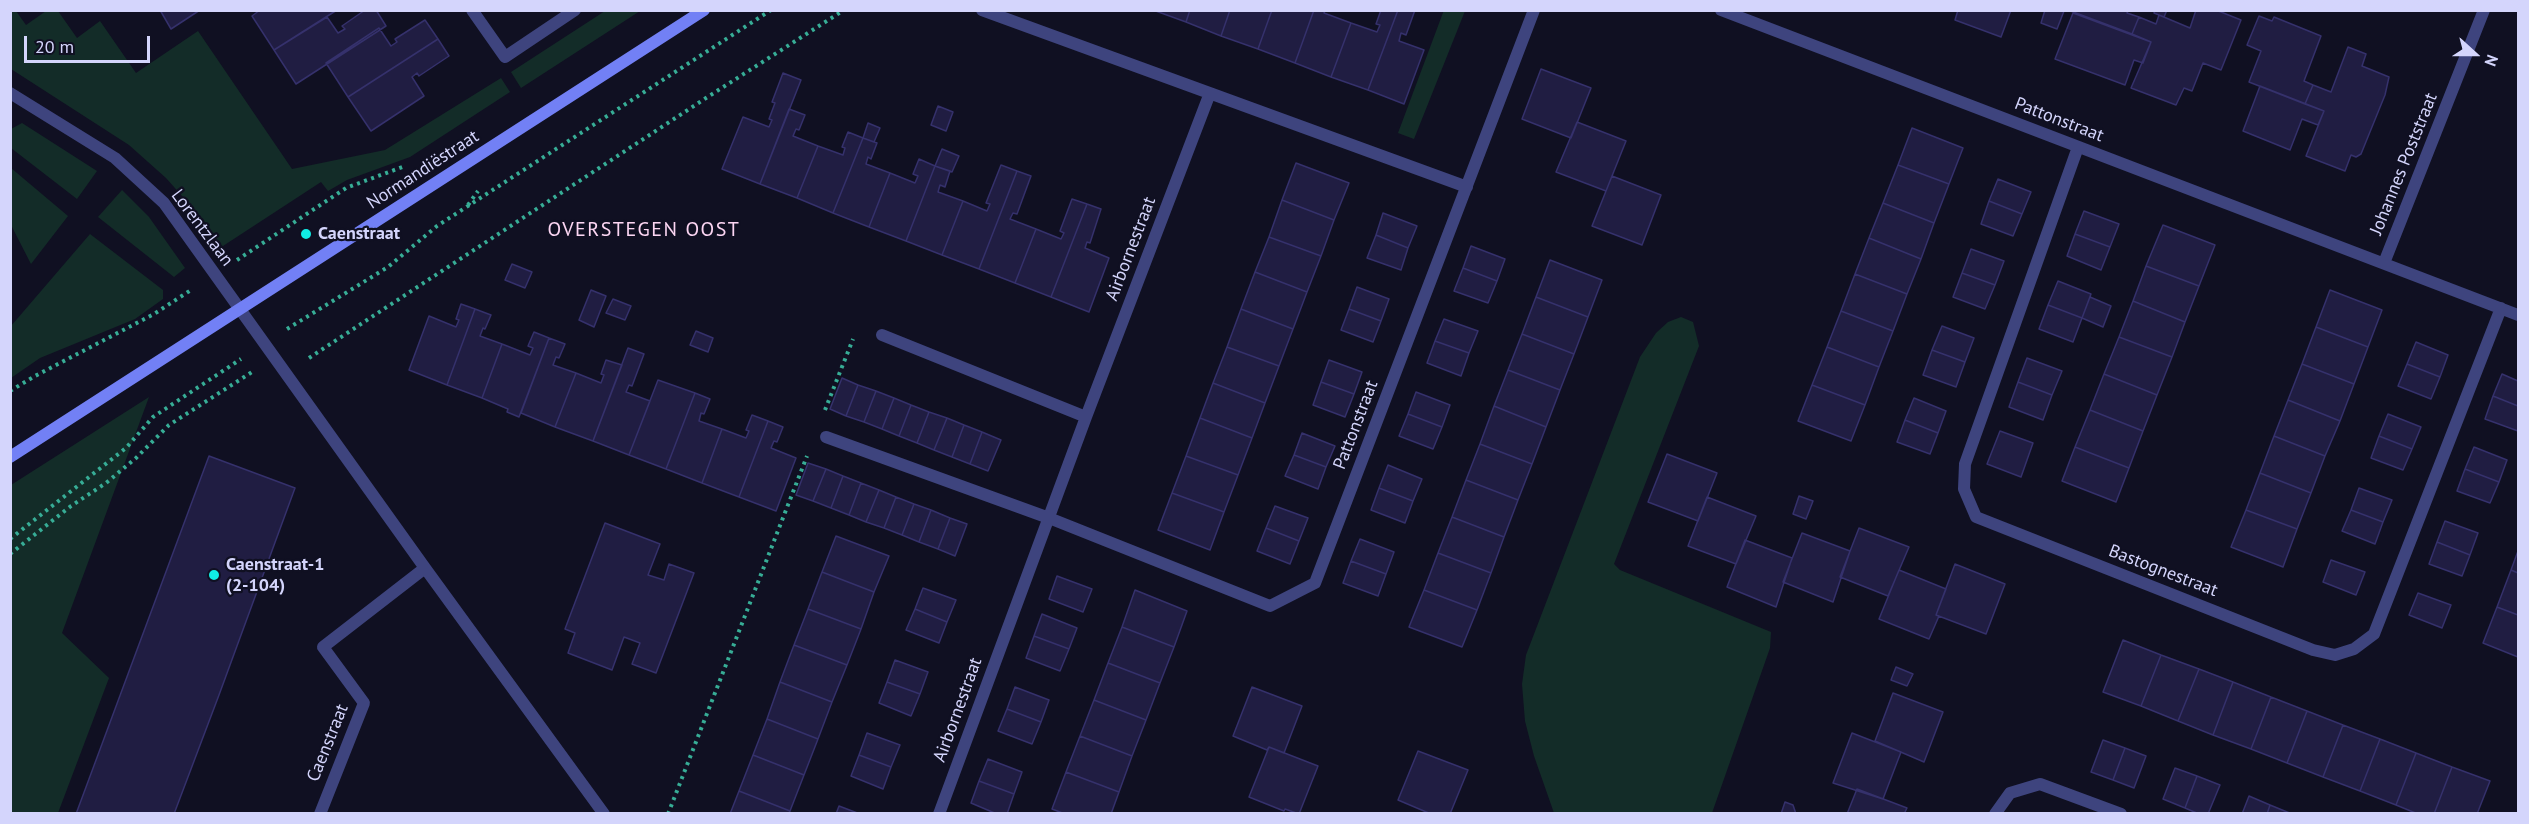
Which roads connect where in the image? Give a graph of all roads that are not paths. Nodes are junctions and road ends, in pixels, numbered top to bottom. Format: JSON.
{"nodes":[{"id":1,"x":472,"y":10,"type":"edge"},
{"id":2,"x":575,"y":10,"type":"edge"},
{"id":3,"x":704,"y":10,"type":"edge"},
{"id":4,"x":982,"y":10,"type":"edge"},
{"id":5,"x":1534,"y":10,"type":"edge"},
{"id":6,"x":1721,"y":10,"type":"edge"},
{"id":7,"x":2484,"y":10,"type":"edge"},
{"id":8,"x":10,"y":93,"type":"edge"},
{"id":9,"x":1210,"y":93,"type":"junction"},
{"id":10,"x":2078,"y":147,"type":"junction"},
{"id":11,"x":1467,"y":187,"type":"junction"},
{"id":12,"x":2384,"y":264,"type":"junction"},
{"id":13,"x":2501,"y":308,"type":"junction"},
{"id":14,"x":239,"y":309,"type":"junction"},
{"id":15,"x":2518,"y":315,"type":"edge"},
{"id":16,"x":882,"y":335,"type":"road end"},
{"id":17,"x":1086,"y":417,"type":"junction"},
{"id":18,"x":826,"y":438,"type":"dead end"},
{"id":19,"x":10,"y":457,"type":"edge"},
{"id":20,"x":1048,"y":518,"type":"junction"},
{"id":21,"x":424,"y":568,"type":"junction"},
{"id":22,"x":320,"y":813,"type":"edge"},
{"id":23,"x":604,"y":813,"type":"edge"},
{"id":24,"x":939,"y":813,"type":"edge"},
{"id":25,"x":1995,"y":813,"type":"edge"},
{"id":26,"x":2121,"y":813,"type":"edge"}],
"edges":[{"from":1,"to":2,"type":"street"},
{"from":3,"to":14,"type":"street","name":"Normandiëstraat"},
{"from":4,"to":9,"type":"street"},
{"from":5,"to":11,"type":"street","name":"Pattonstraat"},
{"from":6,"to":10,"type":"street","name":"Pattonstraat"},
{"from":7,"to":12,"type":"street","name":"Johannes Poststraat"},
{"from":8,"to":14,"type":"street","name":"Lorentzlaan"},
{"from":9,"to":11,"type":"street"},
{"from":9,"to":17,"type":"street","name":"Airbornestraat"},
{"from":10,"to":12,"type":"street","name":"Pattonstraat"},
{"from":10,"to":13,"type":"street","name":"Bastognestraat"},
{"from":11,"to":20,"type":"street","name":"Pattonstraat"},
{"from":12,"to":13,"type":"street","name":"Pattonstraat"},
{"from":13,"to":15,"type":"street","name":"Pattonstraat"},
{"from":14,"to":19,"type":"street","name":"Normandiëstraat"},
{"from":14,"to":21,"type":"street"},
{"from":16,"to":17,"type":"street"},
{"from":17,"to":20,"type":"street","name":"Airbornestraat"},
{"from":18,"to":20,"type":"street"},
{"from":20,"to":24,"type":"street","name":"Airbornestraat"},
{"from":21,"to":22,"type":"street","name":"Caenstraat"},
{"from":21,"to":23,"type":"street"},
{"from":25,"to":26,"type":"street"}]}
